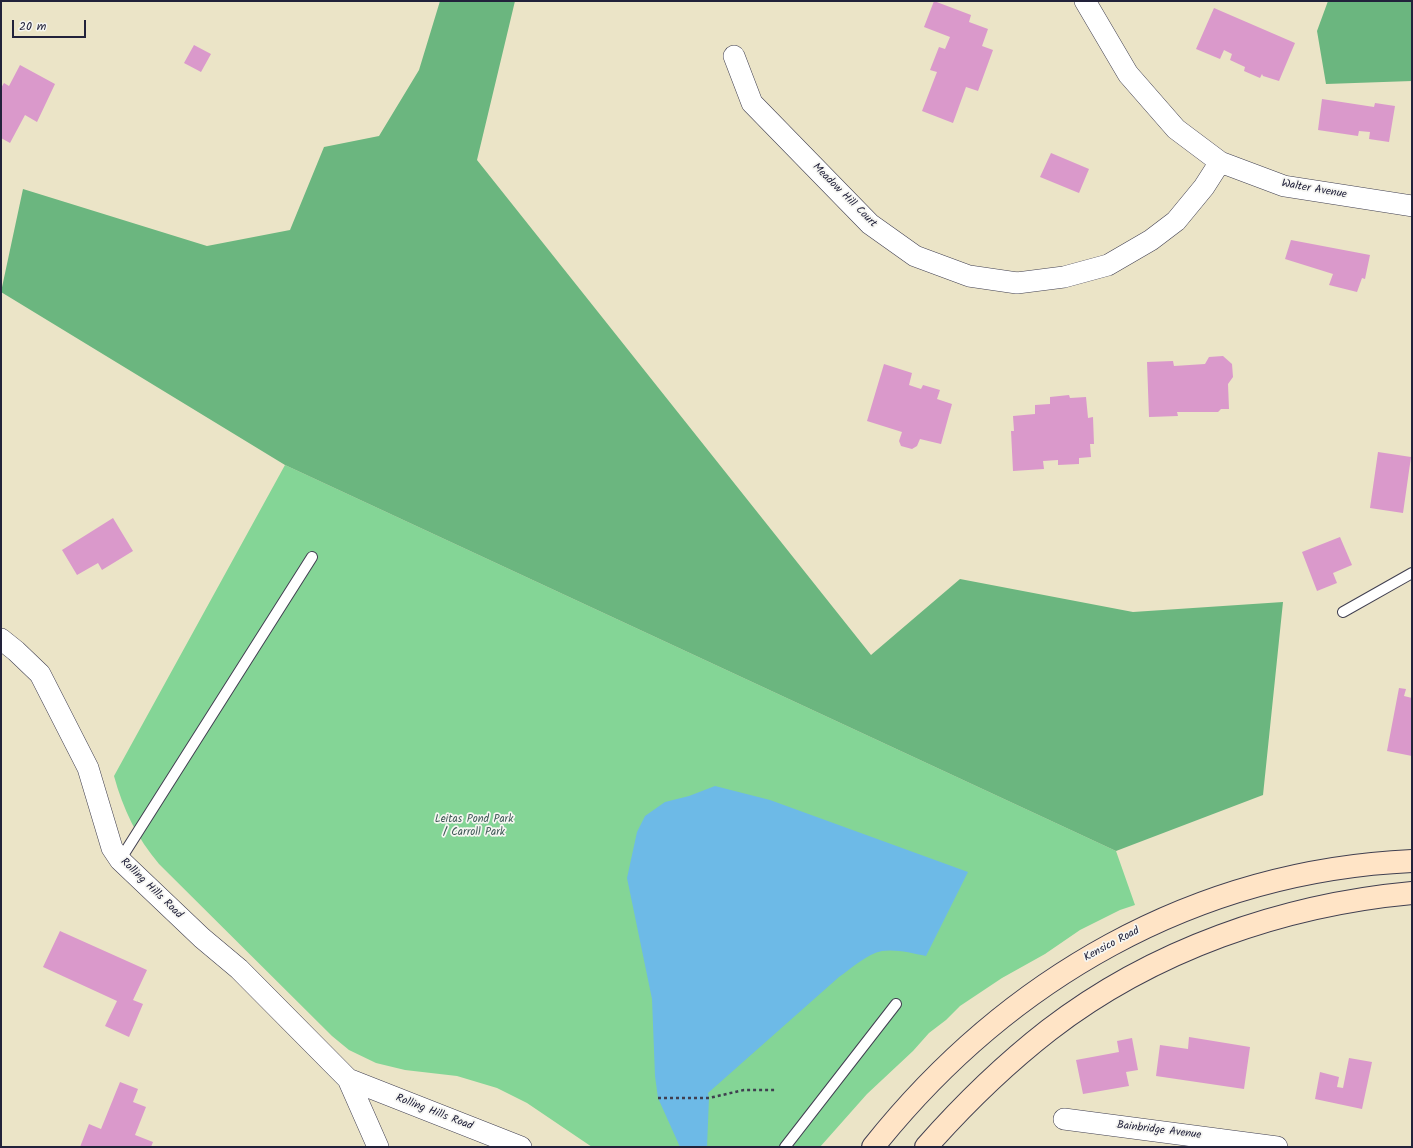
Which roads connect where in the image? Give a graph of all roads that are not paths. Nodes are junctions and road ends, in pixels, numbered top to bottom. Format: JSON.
{"nodes":[{"id":1,"x":1085,"y":1,"type":"edge"},
{"id":2,"x":734,"y":56,"type":"dead end"},
{"id":3,"x":1220,"y":162,"type":"junction"},
{"id":4,"x":1412,"y":206,"type":"edge"},
{"id":5,"x":312,"y":557,"type":"dead end"},
{"id":6,"x":1412,"y":573,"type":"edge"},
{"id":7,"x":1343,"y":612,"type":"dead end"},
{"id":8,"x":1,"y":639,"type":"edge"},
{"id":9,"x":120,"y":860,"type":"junction"},
{"id":10,"x":1412,"y":861,"type":"edge"},
{"id":11,"x":1412,"y":893,"type":"edge"},
{"id":12,"x":896,"y":1004,"type":"dead end"},
{"id":13,"x":348,"y":1079,"type":"junction"},
{"id":14,"x":1064,"y":1119,"type":"dead end"},
{"id":15,"x":378,"y":1147,"type":"edge"},
{"id":16,"x":521,"y":1147,"type":"edge"},
{"id":17,"x":785,"y":1147,"type":"edge"},
{"id":18,"x":873,"y":1147,"type":"edge"},
{"id":19,"x":926,"y":1147,"type":"edge"},
{"id":20,"x":1277,"y":1147,"type":"edge"}],
"edges":[{"from":1,"to":3,"type":"street","name":"Walter Avenue"},
{"from":2,"to":3,"type":"street","name":"Meadow Hill Court"},
{"from":3,"to":4,"type":"street","name":"Walter Avenue"},
{"from":5,"to":9,"type":"lane"},
{"from":6,"to":7,"type":"lane"},
{"from":8,"to":9,"type":"street","name":"Rolling Hills Road"},
{"from":9,"to":13,"type":"street","name":"Rolling Hills Road"},
{"from":10,"to":18,"type":"street","name":"Kensico Road"},
{"from":11,"to":19,"type":"street"},
{"from":12,"to":17,"type":"lane"},
{"from":13,"to":15,"type":"street","name":"Rolling Hills Road"},
{"from":13,"to":16,"type":"street","name":"Rolling Hills Road"},
{"from":14,"to":20,"type":"street","name":"Bainbridge Avenue"}]}
